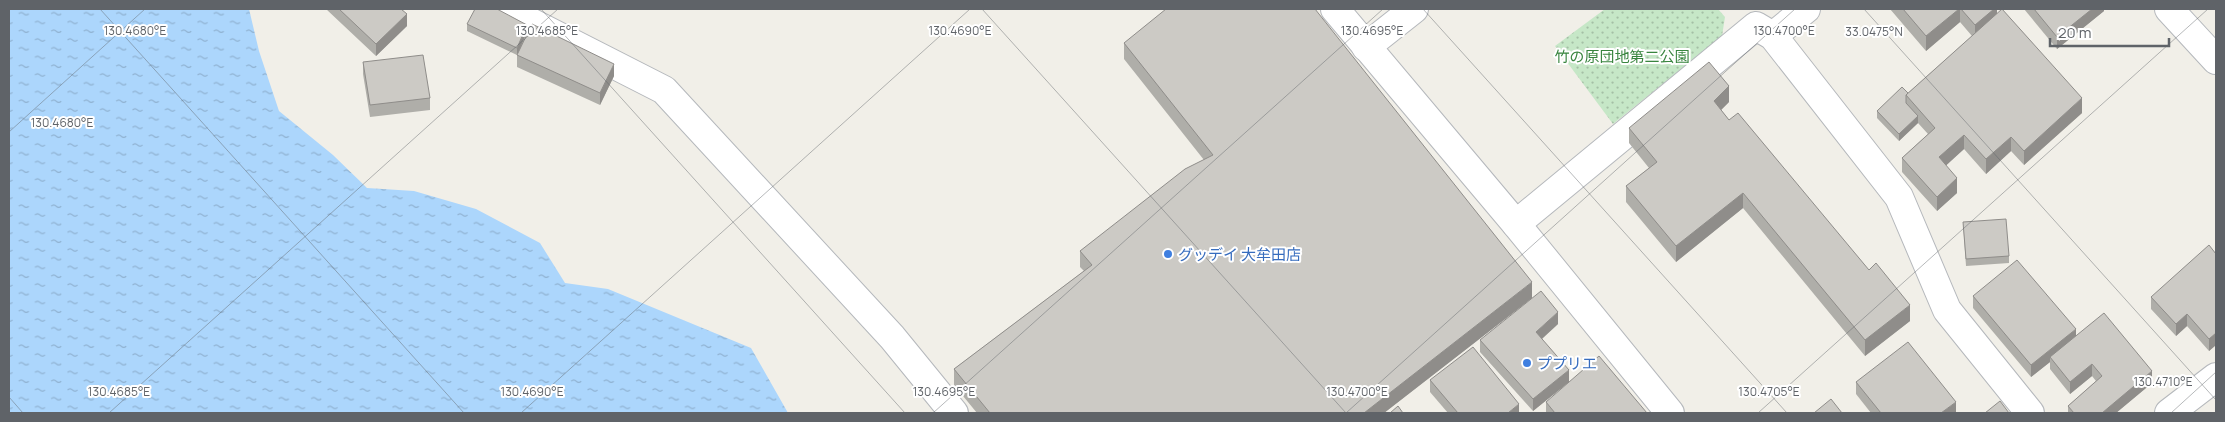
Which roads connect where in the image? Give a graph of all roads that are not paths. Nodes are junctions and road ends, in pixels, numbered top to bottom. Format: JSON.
{"nodes":[{"id":1,"x":505,"y":9,"type":"edge"},
{"id":2,"x":1335,"y":9,"type":"edge"},
{"id":3,"x":1414,"y":9,"type":"edge"},
{"id":4,"x":1806,"y":9,"type":"edge"},
{"id":5,"x":2169,"y":9,"type":"edge"},
{"id":6,"x":1757,"y":23,"type":"edge"},
{"id":7,"x":1366,"y":46,"type":"junction"},
{"id":8,"x":2216,"y":60,"type":"edge"},
{"id":9,"x":1516,"y":224,"type":"junction"},
{"id":10,"x":2216,"y":377,"type":"edge"},
{"id":11,"x":954,"y":413,"type":"edge"},
{"id":12,"x":1670,"y":413,"type":"edge"},
{"id":13,"x":2030,"y":413,"type":"edge"},
{"id":14,"x":2169,"y":413,"type":"edge"}],
"edges":[{"from":1,"to":11,"type":"street"},
{"from":2,"to":7,"type":"street"},
{"from":3,"to":7,"type":"street"},
{"from":4,"to":6,"type":"street"},
{"from":5,"to":8,"type":"street"},
{"from":6,"to":9,"type":"street"},
{"from":6,"to":13,"type":"street"},
{"from":7,"to":9,"type":"street"},
{"from":9,"to":12,"type":"street"},
{"from":10,"to":14,"type":"street"}]}
